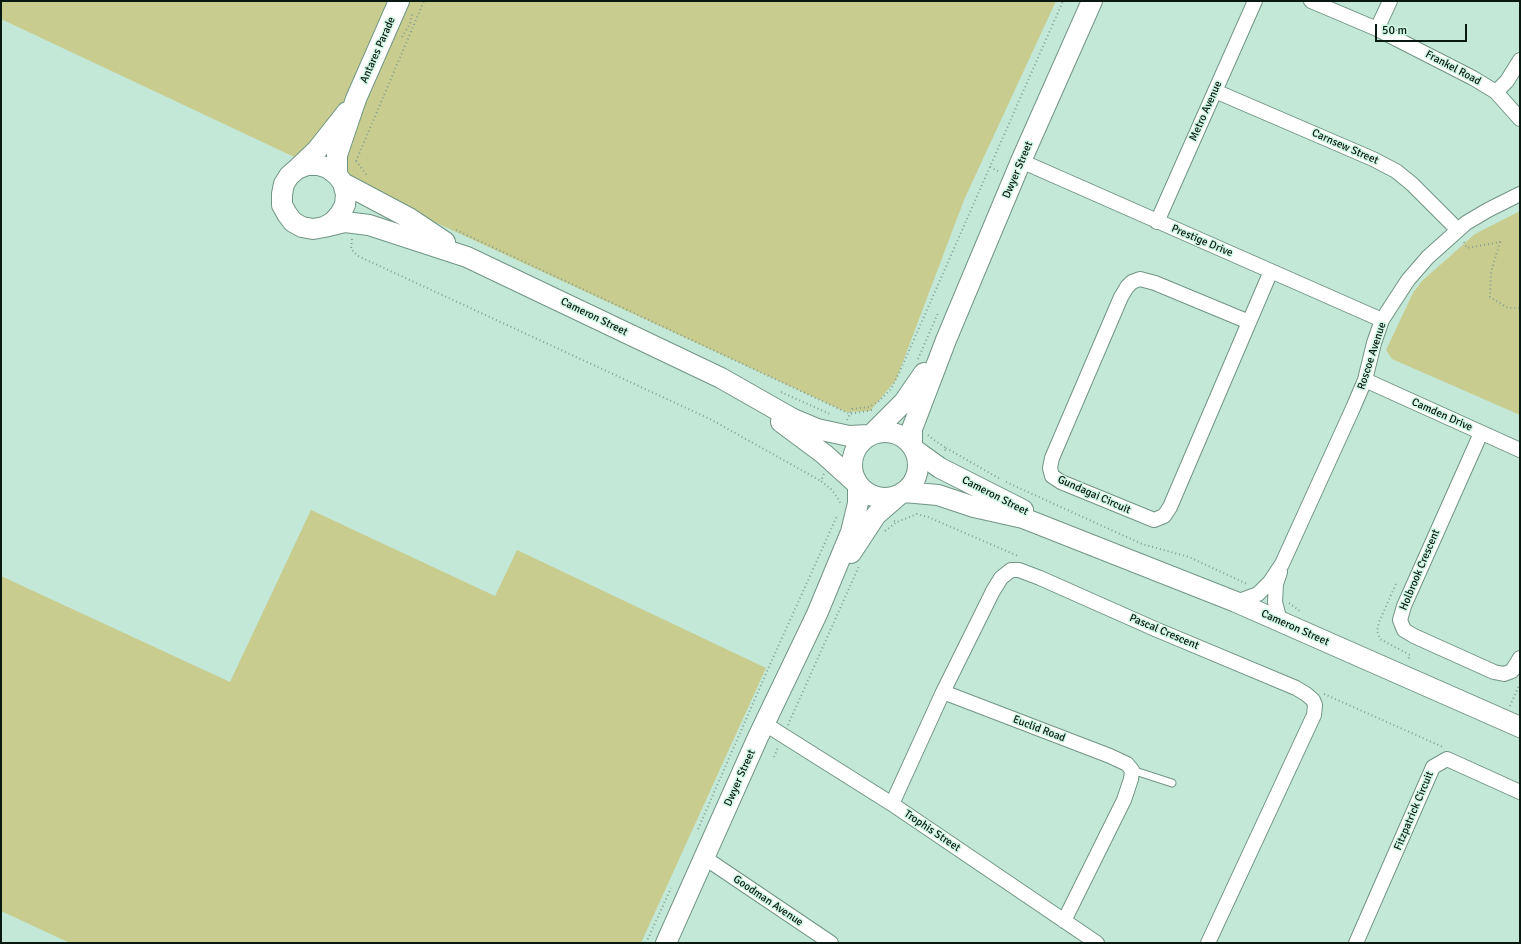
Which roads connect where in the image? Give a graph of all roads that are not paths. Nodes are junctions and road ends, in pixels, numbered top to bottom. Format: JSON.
{"nodes":[{"id":1,"x":399,"y":1,"type":"edge"},
{"id":2,"x":1092,"y":1,"type":"edge"},
{"id":3,"x":1255,"y":1,"type":"edge"},
{"id":4,"x":1311,"y":1,"type":"edge"},
{"id":5,"x":1390,"y":1,"type":"edge"},
{"id":6,"x":1377,"y":29,"type":"junction"},
{"id":7,"x":1520,"y":60,"type":"edge"},
{"id":8,"x":1215,"y":91,"type":"junction"},
{"id":9,"x":1496,"y":92,"type":"junction"},
{"id":10,"x":356,"y":99,"type":"junction"},
{"id":11,"x":1520,"y":118,"type":"edge"},
{"id":12,"x":1021,"y":161,"type":"junction"},
{"id":13,"x":292,"y":173,"type":"junction"},
{"id":14,"x":340,"y":179,"type":"junction"},
{"id":15,"x":1520,"y":194,"type":"edge"},
{"id":16,"x":1157,"y":222,"type":"junction"},
{"id":17,"x":324,"y":227,"type":"junction"},
{"id":18,"x":1458,"y":230,"type":"junction"},
{"id":19,"x":467,"y":257,"type":"junction"},
{"id":20,"x":1271,"y":271,"type":"junction"},
{"id":21,"x":1382,"y":320,"type":"junction"},
{"id":22,"x":1249,"y":322,"type":"junction"},
{"id":23,"x":946,"y":340,"type":"junction"},
{"id":24,"x":721,"y":378,"type":"junction"},
{"id":25,"x":1365,"y":380,"type":"junction"},
{"id":26,"x":1481,"y":433,"type":"junction"},
{"id":27,"x":870,"y":434,"type":"junction"},
{"id":28,"x":913,"y":447,"type":"junction"},
{"id":29,"x":1520,"y":450,"type":"edge"},
{"id":30,"x":857,"y":484,"type":"junction"},
{"id":31,"x":901,"y":494,"type":"junction"},
{"id":32,"x":1120,"y":557,"type":"junction"},
{"id":33,"x":1282,"y":564,"type":"junction"},
{"id":34,"x":1236,"y":602,"type":"junction"},
{"id":35,"x":817,"y":614,"type":"junction"},
{"id":36,"x":1280,"y":621,"type":"junction"},
{"id":37,"x":1520,"y":658,"type":"edge"},
{"id":38,"x":943,"y":692,"type":"junction"},
{"id":39,"x":1468,"y":704,"type":"junction"},
{"id":40,"x":765,"y":724,"type":"junction"},
{"id":41,"x":1520,"y":727,"type":"edge"},
{"id":42,"x":1520,"y":734,"type":"edge"},
{"id":43,"x":1132,"y":770,"type":"junction"},
{"id":44,"x":1172,"y":783,"type":"dead end"},
{"id":45,"x":1520,"y":792,"type":"edge"},
{"id":46,"x":892,"y":804,"type":"junction"},
{"id":47,"x":704,"y":858,"type":"junction"},
{"id":48,"x":1064,"y":921,"type":"junction"},
{"id":49,"x":666,"y":943,"type":"edge"},
{"id":50,"x":831,"y":943,"type":"edge"},
{"id":51,"x":1097,"y":943,"type":"edge"},
{"id":52,"x":1208,"y":943,"type":"edge"},
{"id":53,"x":1356,"y":943,"type":"edge"}],
"edges":[{"from":1,"to":10,"type":"street","name":"Antares Parade"},
{"from":2,"to":12,"type":"street","name":"Dwyer Street"},
{"from":3,"to":8,"type":"street","name":"Metro Avenue"},
{"from":4,"to":6,"type":"street","name":"Frankel Road"},
{"from":5,"to":6,"type":"street"},
{"from":6,"to":9,"type":"street","name":"Frankel Road"},
{"from":7,"to":9,"type":"street"},
{"from":8,"to":16,"type":"street","name":"Metro Avenue"},
{"from":8,"to":18,"type":"street","name":"Carnsew Street"},
{"from":9,"to":11,"type":"street","name":"Frankel Road"},
{"from":10,"to":13,"type":"street","name":"Antares Parade"},
{"from":10,"to":14,"type":"street","name":"Antares Parade"},
{"from":12,"to":16,"type":"street","name":"Prestige Drive"},
{"from":12,"to":23,"type":"street","name":"Dwyer Street"},
{"from":13,"to":14,"type":"street"},
{"from":13,"to":17,"type":"street"},
{"from":14,"to":17,"type":"street"},
{"from":14,"to":19,"type":"street","name":"Cameron Street"},
{"from":15,"to":18,"type":"street","name":"Roscoe Avenue"},
{"from":16,"to":20,"type":"street","name":"Prestige Drive"},
{"from":17,"to":19,"type":"street","name":"Cameron Street"},
{"from":18,"to":21,"type":"street","name":"Roscoe Avenue"},
{"from":19,"to":24,"type":"street","name":"Cameron Street"},
{"from":20,"to":21,"type":"street","name":"Prestige Drive"},
{"from":20,"to":22,"type":"street","name":"Gundagai Circuit"},
{"from":21,"to":25,"type":"street","name":"Roscoe Avenue"},
{"from":22,"to":22,"type":"street","name":"Gundagai Circuit"},
{"from":23,"to":27,"type":"street","name":"Dwyer Street"},
{"from":23,"to":28,"type":"street","name":"Dwyer Street"},
{"from":24,"to":27,"type":"street","name":"Cameron Street"},
{"from":24,"to":30,"type":"street","name":"Cameron Street"},
{"from":25,"to":26,"type":"street","name":"Camden Drive"},
{"from":25,"to":33,"type":"street","name":"Roscoe Avenue"},
{"from":26,"to":29,"type":"street","name":"Camden Drive"},
{"from":26,"to":37,"type":"street","name":"Holbrook Crescent"},
{"from":27,"to":28,"type":"street"},
{"from":27,"to":30,"type":"street"},
{"from":28,"to":31,"type":"street"},
{"from":28,"to":32,"type":"street","name":"Cameron Street"},
{"from":30,"to":31,"type":"street"},
{"from":30,"to":35,"type":"street","name":"Dwyer Street"},
{"from":31,"to":32,"type":"street","name":"Cameron Street"},
{"from":31,"to":35,"type":"street","name":"Dwyer Street"},
{"from":32,"to":34,"type":"street","name":"Cameron Street"},
{"from":33,"to":34,"type":"street"},
{"from":33,"to":36,"type":"street"},
{"from":34,"to":36,"type":"street","name":"Cameron Street"},
{"from":35,"to":40,"type":"street","name":"Dwyer Street"},
{"from":36,"to":39,"type":"street","name":"Cameron Street"},
{"from":38,"to":43,"type":"street","name":"Euclid Road"},
{"from":38,"to":46,"type":"street","name":"Pascal Crescent"},
{"from":38,"to":52,"type":"street","name":"Pascal Crescent"},
{"from":39,"to":41,"type":"street","name":"Cameron Street"},
{"from":39,"to":42,"type":"street","name":"Cameron Street"},
{"from":40,"to":46,"type":"street","name":"Trophis Street"},
{"from":40,"to":47,"type":"street","name":"Dwyer Street"},
{"from":43,"to":44,"type":"lane","name":"Euclid Road"},
{"from":43,"to":48,"type":"street"},
{"from":45,"to":53,"type":"street","name":"Fitzpatrick Circuit"},
{"from":46,"to":48,"type":"street","name":"Trophis Street"},
{"from":47,"to":49,"type":"street","name":"Dwyer Street"},
{"from":47,"to":50,"type":"street","name":"Goodman Avenue"},
{"from":48,"to":51,"type":"street","name":"Trophis Street"}]}
